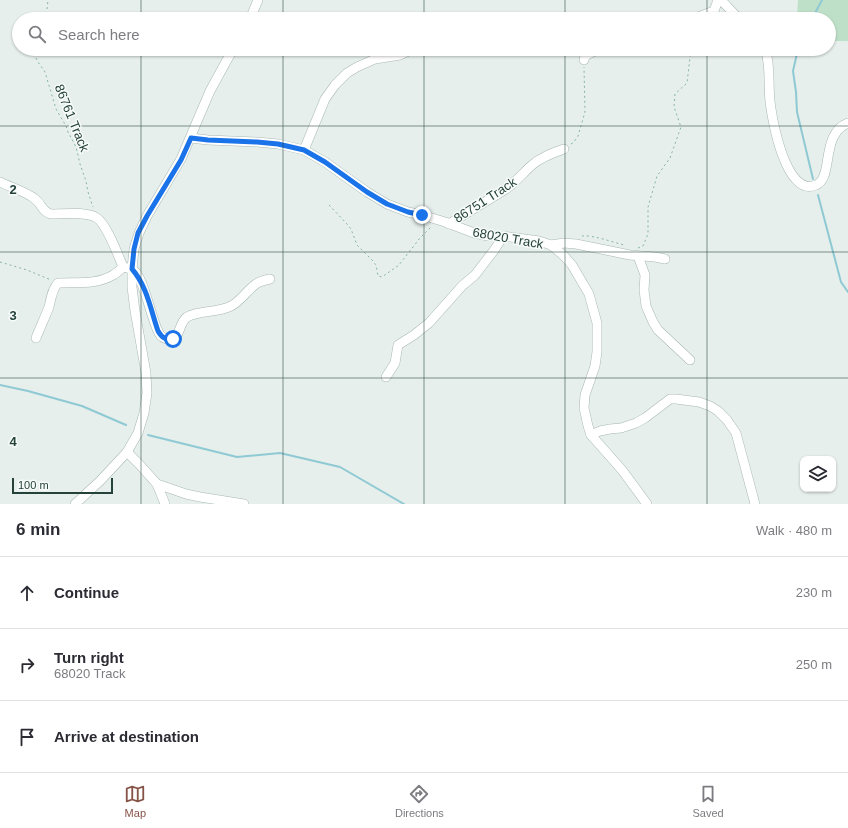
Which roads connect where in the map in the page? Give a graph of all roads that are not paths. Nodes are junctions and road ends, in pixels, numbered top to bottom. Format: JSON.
{"nodes":[{"id":1,"x":258,"y":0,"type":"edge"},
{"id":2,"x":719,"y":0,"type":"edge"},
{"id":3,"x":253,"y":12,"type":"edge"},
{"id":4,"x":712,"y":12,"type":"edge"},
{"id":5,"x":732,"y":12,"type":"edge"},
{"id":6,"x":229,"y":56,"type":"edge"},
{"id":7,"x":394,"y":56,"type":"edge"},
{"id":8,"x":585,"y":56,"type":"edge"},
{"id":9,"x":767,"y":56,"type":"edge"},
{"id":10,"x":584,"y":60,"type":"road end"},
{"id":11,"x":848,"y":123,"type":"edge"},
{"id":12,"x":191,"y":138,"type":"junction"},
{"id":13,"x":564,"y":149,"type":"road end"},
{"id":14,"x":304,"y":150,"type":"junction"},
{"id":15,"x":0,"y":182,"type":"edge"},
{"id":16,"x":449,"y":224,"type":"junction"},
{"id":17,"x":503,"y":236,"type":"junction"},
{"id":18,"x":551,"y":245,"type":"junction"},
{"id":19,"x":636,"y":252,"type":"junction"},
{"id":20,"x":665,"y":259,"type":"dead end"},
{"id":21,"x":128,"y":268,"type":"junction"},
{"id":22,"x":270,"y":278,"type":"dead end"},
{"id":23,"x":36,"y":338,"type":"dead end"},
{"id":24,"x":690,"y":360,"type":"dead end"},
{"id":25,"x":386,"y":377,"type":"dead end"},
{"id":26,"x":591,"y":435,"type":"junction"},
{"id":27,"x":127,"y":452,"type":"junction"},
{"id":28,"x":157,"y":484,"type":"junction"},
{"id":29,"x":164,"y":501,"type":"edge"},
{"id":30,"x":75,"y":504,"type":"edge"},
{"id":31,"x":244,"y":504,"type":"edge"},
{"id":32,"x":647,"y":504,"type":"edge"},
{"id":33,"x":755,"y":504,"type":"edge"}],
"edges":[{"from":1,"to":3,"type":"street"},
{"from":2,"to":4,"type":"street"},
{"from":2,"to":5,"type":"street"},
{"from":6,"to":12,"type":"street"},
{"from":7,"to":14,"type":"street"},
{"from":8,"to":10,"type":"street"},
{"from":9,"to":11,"type":"street"},
{"from":12,"to":14,"type":"street","name":"68020 Track"},
{"from":12,"to":21,"type":"street"},
{"from":13,"to":16,"type":"street","name":"86751 Track"},
{"from":14,"to":16,"type":"street","name":"68020 Track"},
{"from":15,"to":21,"type":"street"},
{"from":16,"to":17,"type":"street","name":"68020 Track"},
{"from":17,"to":18,"type":"street","name":"68020 Track"},
{"from":17,"to":25,"type":"street"},
{"from":18,"to":19,"type":"street"},
{"from":18,"to":26,"type":"street","name":"68020 Track"},
{"from":19,"to":20,"type":"street"},
{"from":19,"to":24,"type":"street"},
{"from":21,"to":22,"type":"street"},
{"from":21,"to":23,"type":"street"},
{"from":21,"to":27,"type":"street"},
{"from":26,"to":32,"type":"street","name":"68020 Track"},
{"from":26,"to":33,"type":"street"},
{"from":27,"to":28,"type":"street"},
{"from":27,"to":30,"type":"street"},
{"from":28,"to":29,"type":"street"},
{"from":28,"to":31,"type":"street"}]}
